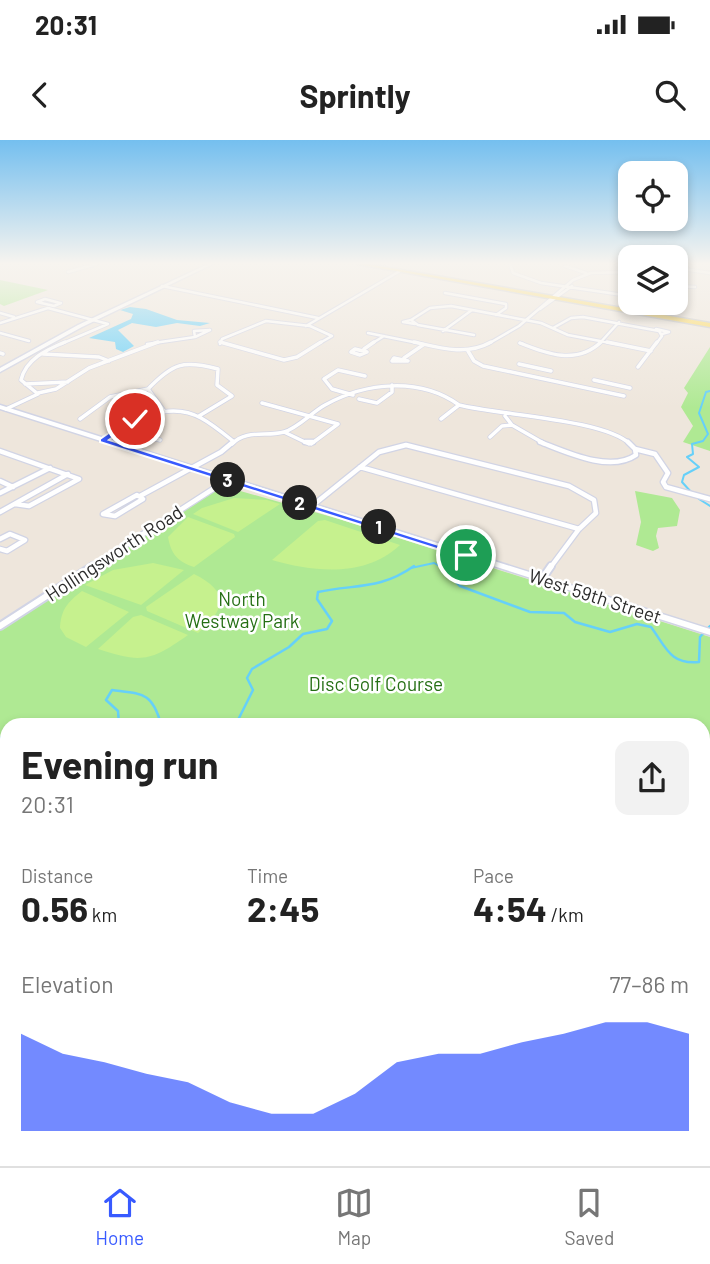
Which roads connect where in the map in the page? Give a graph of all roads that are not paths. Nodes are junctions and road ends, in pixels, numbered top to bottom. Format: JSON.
{"nodes":[{"id":1,"x":34,"y":312,"type":"edge"},
{"id":2,"x":70,"y":312,"type":"edge"},
{"id":3,"x":106,"y":312,"type":"edge"},
{"id":4,"x":288,"y":312,"type":"edge"},
{"id":5,"x":329,"y":312,"type":"edge"},
{"id":6,"x":425,"y":312,"type":"edge"},
{"id":7,"x":469,"y":312,"type":"edge"},
{"id":8,"x":481,"y":312,"type":"edge"},
{"id":9,"x":500,"y":312,"type":"edge"},
{"id":10,"x":537,"y":312,"type":"edge"},
{"id":11,"x":632,"y":312,"type":"edge"},
{"id":12,"x":0,"y":313,"type":"edge"},
{"id":13,"x":496,"y":315,"type":"junction"},
{"id":14,"x":16,"y":317,"type":"junction"},
{"id":15,"x":93,"y":318,"type":"junction"},
{"id":16,"x":318,"y":318,"type":"junction"},
{"id":17,"x":527,"y":321,"type":"junction"},
{"id":18,"x":619,"y":322,"type":"junction"},
{"id":19,"x":0,"y":323,"type":"edge"},
{"id":20,"x":709,"y":325,"type":"edge"},
{"id":21,"x":306,"y":326,"type":"junction"},
{"id":22,"x":553,"y":328,"type":"junction"},
{"id":23,"x":656,"y":330,"type":"junction"},
{"id":24,"x":443,"y":331,"type":"junction"},
{"id":25,"x":0,"y":333,"type":"edge"},
{"id":26,"x":368,"y":333,"type":"dead end"},
{"id":27,"x":662,"y":334,"type":"junction"},
{"id":28,"x":474,"y":335,"type":"dead end"},
{"id":29,"x":384,"y":336,"type":"junction"},
{"id":30,"x":195,"y":337,"type":"dead end"},
{"id":31,"x":30,"y":341,"type":"dead end"},
{"id":32,"x":600,"y":342,"type":"junction"},
{"id":33,"x":520,"y":343,"type":"dead end"},
{"id":34,"x":423,"y":345,"type":"junction"},
{"id":35,"x":363,"y":349,"type":"dead end"},
{"id":36,"x":468,"y":351,"type":"junction"},
{"id":37,"x":651,"y":351,"type":"junction"},
{"id":38,"x":43,"y":354,"type":"junction"},
{"id":39,"x":404,"y":358,"type":"dead end"},
{"id":40,"x":109,"y":361,"type":"junction"},
{"id":41,"x":0,"y":368,"type":"edge"},
{"id":42,"x":638,"y":368,"type":"dead end"},
{"id":43,"x":511,"y":372,"type":"junction"},
{"id":44,"x":365,"y":376,"type":"dead end"},
{"id":45,"x":598,"y":376,"type":"dead end"},
{"id":46,"x":543,"y":379,"type":"junction"},
{"id":47,"x":594,"y":380,"type":"junction"},
{"id":48,"x":68,"y":382,"type":"junction"},
{"id":49,"x":25,"y":384,"type":"junction"},
{"id":50,"x":393,"y":386,"type":"junction"},
{"id":51,"x":587,"y":388,"type":"junction"},
{"id":52,"x":148,"y":389,"type":"junction"},
{"id":53,"x":38,"y":393,"type":"junction"},
{"id":54,"x":353,"y":395,"type":"junction"},
{"id":55,"x":624,"y":396,"type":"junction"},
{"id":56,"x":359,"y":400,"type":"dead end"},
{"id":57,"x":617,"y":402,"type":"dead end"},
{"id":58,"x":262,"y":404,"type":"dead end"},
{"id":59,"x":459,"y":405,"type":"junction"},
{"id":60,"x":3,"y":408,"type":"edge"},
{"id":61,"x":164,"y":411,"type":"junction"},
{"id":62,"x":199,"y":416,"type":"junction"},
{"id":63,"x":308,"y":416,"type":"junction"},
{"id":64,"x":505,"y":416,"type":"junction"},
{"id":65,"x":80,"y":419,"type":"dead end"},
{"id":66,"x":441,"y":419,"type":"dead end"},
{"id":67,"x":512,"y":425,"type":"junction"},
{"id":68,"x":121,"y":430,"type":"junction"},
{"id":69,"x":284,"y":432,"type":"junction"},
{"id":70,"x":489,"y":437,"type":"dead end"},
{"id":71,"x":103,"y":440,"type":"junction"},
{"id":72,"x":160,"y":440,"type":"dead end"},
{"id":73,"x":233,"y":441,"type":"junction"},
{"id":74,"x":635,"y":449,"type":"junction"},
{"id":75,"x":0,"y":450,"type":"edge"},
{"id":76,"x":360,"y":467,"type":"junction"},
{"id":77,"x":50,"y":468,"type":"junction"},
{"id":78,"x":191,"y":468,"type":"junction"},
{"id":79,"x":68,"y":474,"type":"junction"},
{"id":80,"x":227,"y":480,"type":"junction"},
{"id":81,"x":0,"y":481,"type":"edge"},
{"id":82,"x":13,"y":487,"type":"junction"},
{"id":83,"x":0,"y":493,"type":"edge"},
{"id":84,"x":140,"y":496,"type":"junction"},
{"id":85,"x":710,"y":499,"type":"edge"},
{"id":86,"x":15,"y":504,"type":"junction"},
{"id":87,"x":312,"y":506,"type":"junction"},
{"id":88,"x":0,"y":512,"type":"edge"},
{"id":89,"x":579,"y":529,"type":"junction"},
{"id":90,"x":0,"y":539,"type":"edge"},
{"id":91,"x":0,"y":549,"type":"edge"},
{"id":92,"x":542,"y":579,"type":"junction"},
{"id":93,"x":0,"y":626,"type":"edge"},
{"id":94,"x":710,"y":632,"type":"edge"}],
"edges":[{"from":1,"to":14,"type":"street"},
{"from":2,"to":15,"type":"street"},
{"from":3,"to":15,"type":"street"},
{"from":4,"to":16,"type":"street"},
{"from":5,"to":16,"type":"street"},
{"from":6,"to":24,"type":"street"},
{"from":7,"to":24,"type":"street"},
{"from":8,"to":13,"type":"street"},
{"from":9,"to":13,"type":"street"},
{"from":10,"to":17,"type":"street"},
{"from":11,"to":20,"type":"main road"},
{"from":12,"to":14,"type":"street"},
{"from":13,"to":17,"type":"street"},
{"from":14,"to":19,"type":"street"},
{"from":15,"to":38,"type":"street"},
{"from":15,"to":41,"type":"street"},
{"from":16,"to":21,"type":"street"},
{"from":17,"to":22,"type":"street"},
{"from":17,"to":36,"type":"street"},
{"from":18,"to":22,"type":"street"},
{"from":18,"to":23,"type":"street"},
{"from":18,"to":32,"type":"street"},
{"from":21,"to":21,"type":"street"},
{"from":22,"to":32,"type":"street"},
{"from":23,"to":27,"type":"street"},
{"from":23,"to":27,"type":"street"},
{"from":24,"to":28,"type":"street"},
{"from":25,"to":31,"type":"street"},
{"from":26,"to":29,"type":"street"},
{"from":27,"to":37,"type":"street"},
{"from":29,"to":34,"type":"street"},
{"from":29,"to":35,"type":"street"},
{"from":30,"to":40,"type":"street"},
{"from":32,"to":33,"type":"street"},
{"from":32,"to":37,"type":"street"},
{"from":34,"to":36,"type":"street"},
{"from":34,"to":39,"type":"street"},
{"from":36,"to":43,"type":"street"},
{"from":37,"to":42,"type":"street"},
{"from":38,"to":40,"type":"street"},
{"from":38,"to":49,"type":"street"},
{"from":40,"to":48,"type":"street"},
{"from":43,"to":46,"type":"street"},
{"from":43,"to":46,"type":"street"},
{"from":44,"to":54,"type":"street"},
{"from":45,"to":47,"type":"street"},
{"from":46,"to":51,"type":"street"},
{"from":47,"to":51,"type":"street"},
{"from":47,"to":55,"type":"street"},
{"from":48,"to":49,"type":"street"},
{"from":48,"to":53,"type":"street"},
{"from":49,"to":53,"type":"street"},
{"from":50,"to":54,"type":"street"},
{"from":50,"to":56,"type":"street"},
{"from":50,"to":59,"type":"street"},
{"from":51,"to":55,"type":"street"},
{"from":52,"to":61,"type":"street"},
{"from":52,"to":62,"type":"street"},
{"from":52,"to":65,"type":"street"},
{"from":53,"to":60,"type":"street"},
{"from":54,"to":63,"type":"street"},
{"from":55,"to":57,"type":"street"},
{"from":58,"to":63,"type":"street"},
{"from":59,"to":64,"type":"street"},
{"from":59,"to":66,"type":"street"},
{"from":60,"to":71,"type":"street","name":"West 59th Street"},
{"from":61,"to":62,"type":"street"},
{"from":61,"to":68,"type":"street"},
{"from":62,"to":73,"type":"street"},
{"from":63,"to":69,"type":"street"},
{"from":63,"to":69,"type":"street"},
{"from":64,"to":67,"type":"street"},
{"from":64,"to":74,"type":"street"},
{"from":67,"to":70,"type":"street"},
{"from":67,"to":74,"type":"street"},
{"from":68,"to":71,"type":"street"},
{"from":68,"to":72,"type":"street"},
{"from":69,"to":73,"type":"street"},
{"from":71,"to":78,"type":"street","name":"West 59th Street"},
{"from":73,"to":78,"type":"street"},
{"from":74,"to":85,"type":"street"},
{"from":75,"to":77,"type":"street"},
{"from":76,"to":87,"type":"street"},
{"from":76,"to":89,"type":"street"},
{"from":76,"to":89,"type":"street"},
{"from":77,"to":79,"type":"street"},
{"from":77,"to":82,"type":"street"},
{"from":78,"to":80,"type":"street","name":"West 59th Street"},
{"from":78,"to":84,"type":"street"},
{"from":79,"to":86,"type":"street"},
{"from":79,"to":86,"type":"street"},
{"from":80,"to":87,"type":"street","name":"West 59th Street"},
{"from":80,"to":93,"type":"street","name":"Hollingsworth Road"},
{"from":81,"to":82,"type":"street"},
{"from":82,"to":83,"type":"street"},
{"from":84,"to":84,"type":"street"},
{"from":86,"to":88,"type":"street"},
{"from":87,"to":92,"type":"street","name":"West 59th Street"},
{"from":89,"to":92,"type":"street"},
{"from":90,"to":91,"type":"street"},
{"from":92,"to":94,"type":"street","name":"West 59th Street"}]}
